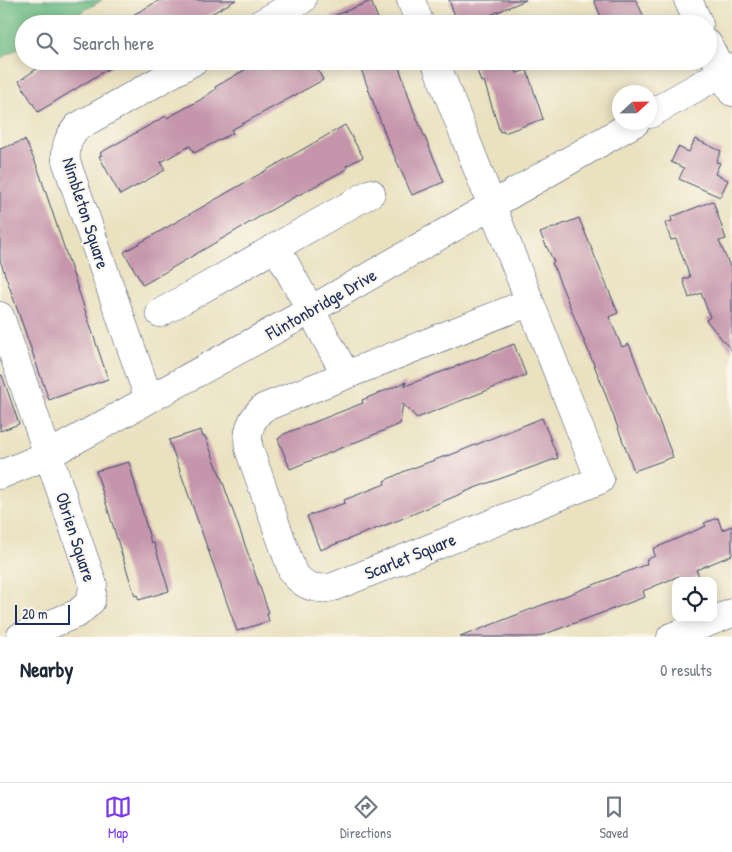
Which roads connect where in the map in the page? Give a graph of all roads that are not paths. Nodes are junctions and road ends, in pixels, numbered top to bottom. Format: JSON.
{"nodes":[{"id":1,"x":302,"y":0,"type":"edge"},
{"id":2,"x":411,"y":0,"type":"edge"},
{"id":3,"x":688,"y":0,"type":"edge"},
{"id":4,"x":276,"y":15,"type":"edge"},
{"id":5,"x":417,"y":15,"type":"edge"},
{"id":6,"x":695,"y":15,"type":"edge"},
{"id":7,"x":717,"y":59,"type":"edge"},
{"id":8,"x":178,"y":70,"type":"edge"},
{"id":9,"x":439,"y":70,"type":"edge"},
{"id":10,"x":729,"y":78,"type":"edge"},
{"id":11,"x":657,"y":111,"type":"edge"},
{"id":12,"x":622,"y":130,"type":"edge"},
{"id":13,"x":371,"y":193,"type":"dead end"},
{"id":14,"x":492,"y":205,"type":"junction"},
{"id":15,"x":276,"y":247,"type":"junction"},
{"id":16,"x":530,"y":302,"type":"junction"},
{"id":17,"x":309,"y":311,"type":"junction"},
{"id":18,"x":160,"y":313,"type":"dead end"},
{"id":19,"x":0,"y":316,"type":"edge"},
{"id":20,"x":346,"y":375,"type":"junction"},
{"id":21,"x":149,"y":399,"type":"junction"},
{"id":22,"x":48,"y":455,"type":"junction"},
{"id":23,"x":0,"y":475,"type":"edge"},
{"id":24,"x":732,"y":613,"type":"edge"},
{"id":25,"x":20,"y":637,"type":"edge"},
{"id":26,"x":671,"y":637,"type":"edge"}],
"edges":[{"from":1,"to":4,"type":"street"},
{"from":2,"to":5,"type":"street"},
{"from":3,"to":6,"type":"street"},
{"from":7,"to":10,"type":"street"},
{"from":8,"to":21,"type":"street","name":"Nimbleton Square"},
{"from":9,"to":14,"type":"street"},
{"from":10,"to":11,"type":"street"},
{"from":12,"to":14,"type":"street","name":"Flintonbridge Drive"},
{"from":13,"to":15,"type":"street"},
{"from":14,"to":16,"type":"street","name":"Scarlet Square"},
{"from":14,"to":17,"type":"street","name":"Flintonbridge Drive"},
{"from":15,"to":17,"type":"street"},
{"from":15,"to":18,"type":"street"},
{"from":16,"to":20,"type":"street","name":"Scarlet Square"},
{"from":16,"to":20,"type":"street","name":"Scarlet Square"},
{"from":17,"to":20,"type":"street"},
{"from":17,"to":21,"type":"street","name":"Flintonbridge Drive"},
{"from":19,"to":22,"type":"street","name":"Obrien Square"},
{"from":21,"to":22,"type":"street","name":"Flintonbridge Drive"},
{"from":22,"to":23,"type":"street","name":"Flintonbridge Drive"},
{"from":22,"to":25,"type":"street","name":"Obrien Square"},
{"from":24,"to":26,"type":"street"}]}
